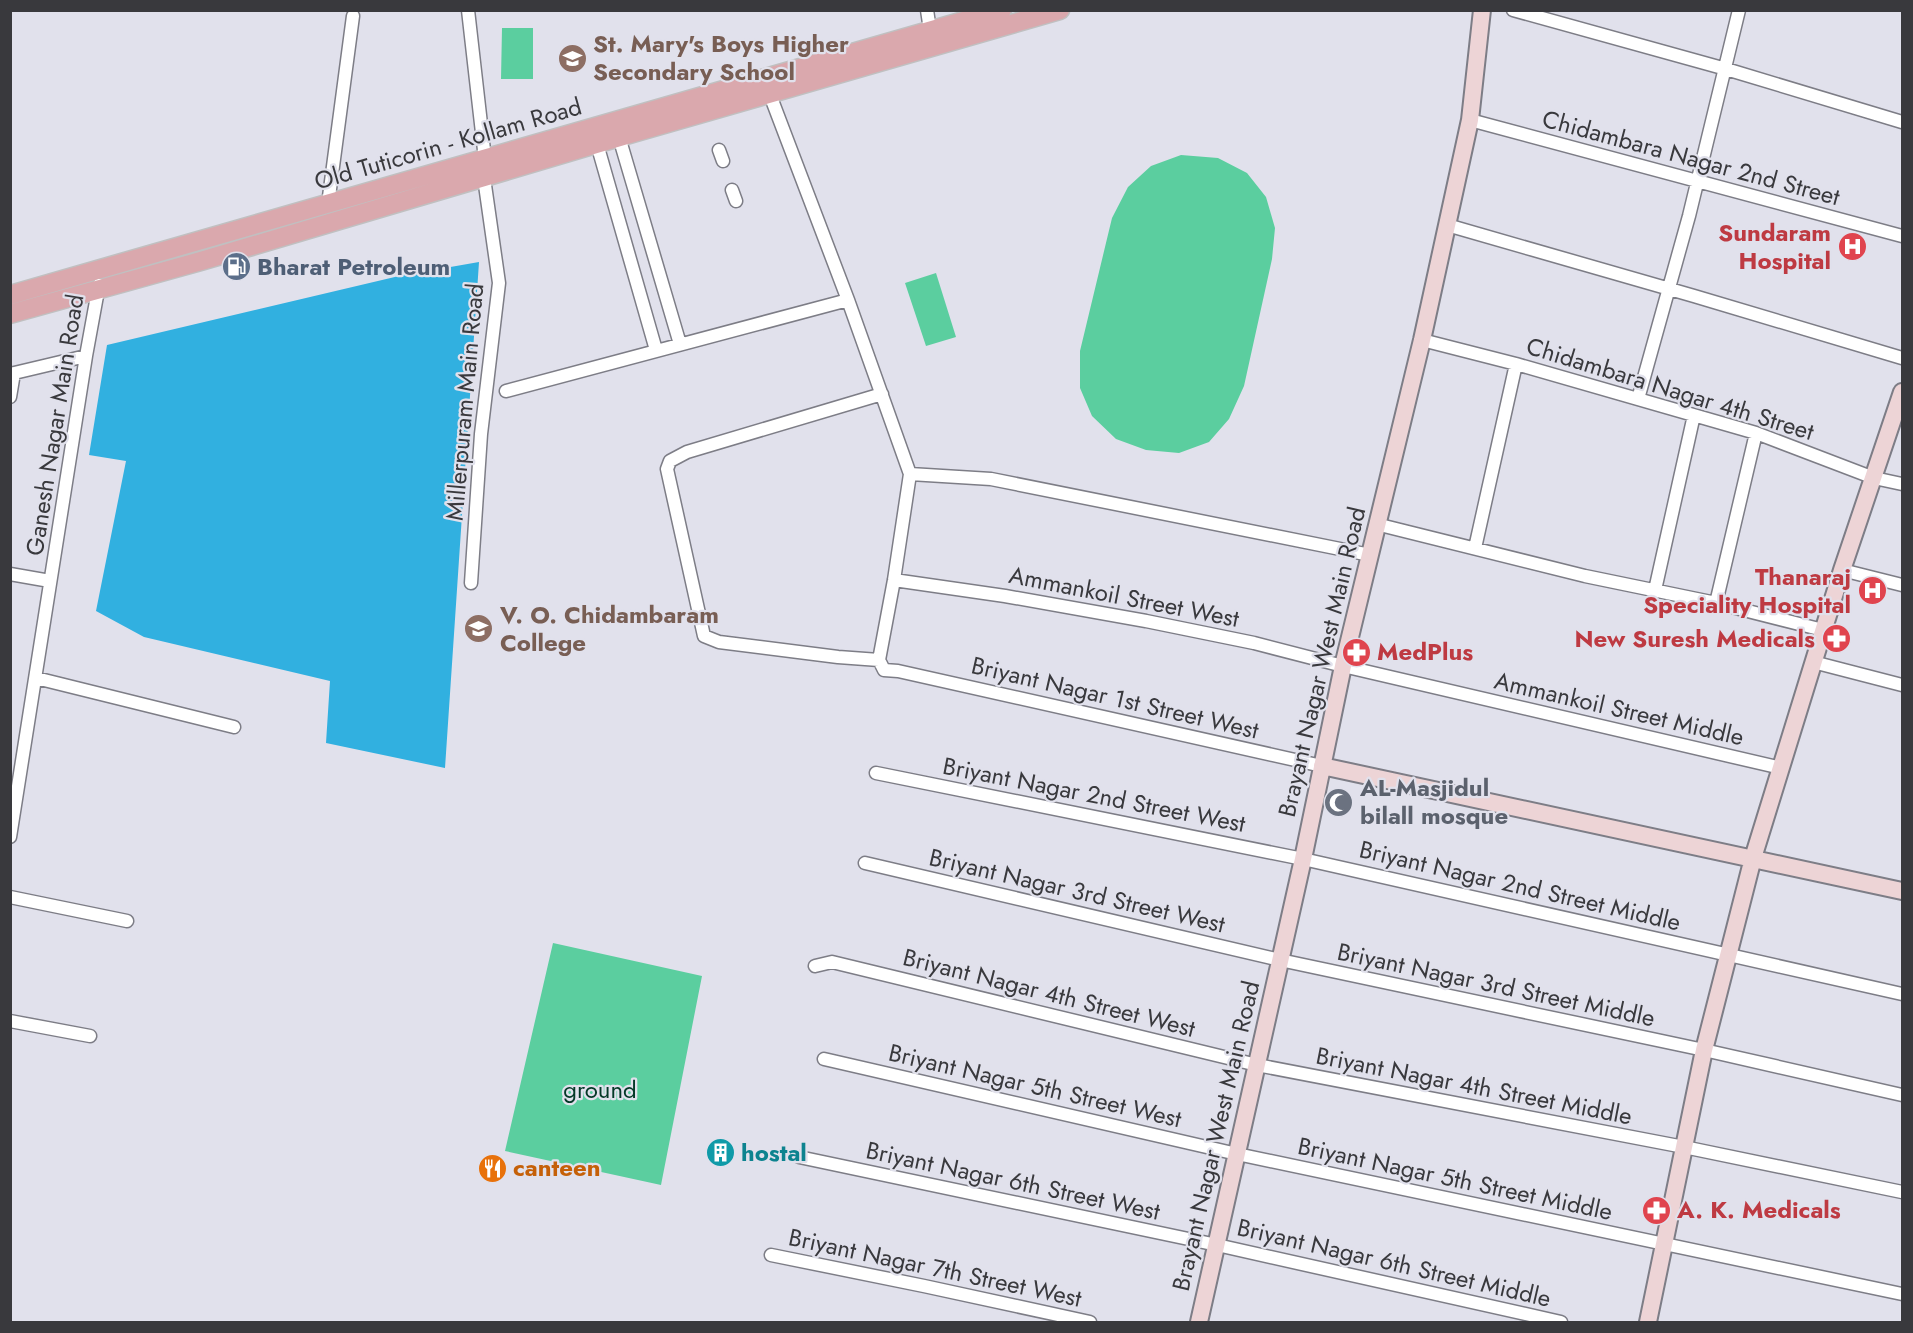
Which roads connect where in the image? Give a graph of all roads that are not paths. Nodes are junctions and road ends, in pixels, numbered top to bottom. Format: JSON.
{"nodes":[{"id":1,"x":468,"y":10,"type":"edge"},
{"id":2,"x":927,"y":10,"type":"edge"},
{"id":3,"x":1002,"y":10,"type":"edge"},
{"id":4,"x":1060,"y":10,"type":"edge"},
{"id":5,"x":1482,"y":10,"type":"edge"},
{"id":6,"x":1513,"y":10,"type":"edge"},
{"id":7,"x":1739,"y":10,"type":"edge"},
{"id":8,"x":353,"y":16,"type":"dead end"},
{"id":9,"x":930,"y":30,"type":"junction"},
{"id":10,"x":1726,"y":69,"type":"junction"},
{"id":11,"x":766,"y":86,"type":"junction"},
{"id":12,"x":1470,"y":120,"type":"junction"},
{"id":13,"x":1902,"y":122,"type":"edge"},
{"id":14,"x":619,"y":138,"type":"junction"},
{"id":15,"x":597,"y":144,"type":"junction"},
{"id":16,"x":485,"y":159,"type":"junction"},
{"id":17,"x":484,"y":178,"type":"junction"},
{"id":18,"x":1697,"y":182,"type":"junction"},
{"id":19,"x":328,"y":204,"type":"junction"},
{"id":20,"x":1447,"y":225,"type":"junction"},
{"id":21,"x":1902,"y":236,"type":"edge"},
{"id":22,"x":100,"y":269,"type":"junction"},
{"id":23,"x":99,"y":288,"type":"junction"},
{"id":24,"x":1669,"y":288,"type":"junction"},
{"id":25,"x":10,"y":295,"type":"edge"},
{"id":26,"x":848,"y":300,"type":"junction"},
{"id":27,"x":10,"y":314,"type":"edge"},
{"id":28,"x":1422,"y":340,"type":"junction"},
{"id":29,"x":680,"y":344,"type":"junction"},
{"id":30,"x":656,"y":350,"type":"junction"},
{"id":31,"x":87,"y":356,"type":"junction"},
{"id":32,"x":1902,"y":358,"type":"edge"},
{"id":33,"x":1516,"y":364,"type":"junction"},
{"id":34,"x":12,"y":374,"type":"edge"},
{"id":35,"x":506,"y":391,"type":"dead end"},
{"id":36,"x":882,"y":394,"type":"junction"},
{"id":37,"x":10,"y":397,"type":"edge"},
{"id":38,"x":1638,"y":399,"type":"junction"},
{"id":39,"x":1901,"y":399,"type":"edge"},
{"id":40,"x":1694,"y":415,"type":"junction"},
{"id":41,"x":1756,"y":433,"type":"junction"},
{"id":42,"x":910,"y":474,"type":"junction"},
{"id":43,"x":1874,"y":478,"type":"junction"},
{"id":44,"x":1902,"y":484,"type":"edge"},
{"id":45,"x":1376,"y":524,"type":"junction"},
{"id":46,"x":1475,"y":548,"type":"junction"},
{"id":47,"x":1370,"y":555,"type":"junction"},
{"id":48,"x":1842,"y":570,"type":"junction"},
{"id":49,"x":10,"y":574,"type":"edge"},
{"id":50,"x":894,"y":580,"type":"junction"},
{"id":51,"x":50,"y":581,"type":"junction"},
{"id":52,"x":471,"y":583,"type":"dead end"},
{"id":53,"x":1902,"y":585,"type":"edge"},
{"id":54,"x":1655,"y":590,"type":"junction"},
{"id":55,"x":1716,"y":603,"type":"junction"},
{"id":56,"x":1823,"y":630,"type":"junction"},
{"id":57,"x":879,"y":660,"type":"junction"},
{"id":58,"x":1813,"y":662,"type":"junction"},
{"id":59,"x":1343,"y":666,"type":"junction"},
{"id":60,"x":36,"y":678,"type":"junction"},
{"id":61,"x":1902,"y":685,"type":"edge"},
{"id":62,"x":234,"y":727,"type":"dead end"},
{"id":63,"x":1322,"y":766,"type":"junction"},
{"id":64,"x":1780,"y":768,"type":"junction"},
{"id":65,"x":876,"y":773,"type":"dead end"},
{"id":66,"x":10,"y":837,"type":"edge"},
{"id":67,"x":1753,"y":858,"type":"junction"},
{"id":68,"x":1303,"y":859,"type":"junction"},
{"id":69,"x":865,"y":863,"type":"dead end"},
{"id":70,"x":1902,"y":891,"type":"edge"},
{"id":71,"x":10,"y":897,"type":"edge"},
{"id":72,"x":128,"y":921,"type":"dead end"},
{"id":73,"x":1729,"y":955,"type":"junction"},
{"id":74,"x":1281,"y":960,"type":"junction"},
{"id":75,"x":815,"y":966,"type":"dead end"},
{"id":76,"x":1902,"y":993,"type":"edge"},
{"id":77,"x":10,"y":1021,"type":"edge"},
{"id":78,"x":90,"y":1036,"type":"dead end"},
{"id":79,"x":1704,"y":1050,"type":"junction"},
{"id":80,"x":824,"y":1059,"type":"dead end"},
{"id":81,"x":1257,"y":1065,"type":"junction"},
{"id":82,"x":1902,"y":1095,"type":"edge"},
{"id":83,"x":1684,"y":1148,"type":"junction"},
{"id":84,"x":1237,"y":1154,"type":"junction"},
{"id":85,"x":799,"y":1157,"type":"dead end"},
{"id":86,"x":1902,"y":1192,"type":"edge"},
{"id":87,"x":1664,"y":1244,"type":"junction"},
{"id":88,"x":1217,"y":1245,"type":"junction"},
{"id":89,"x":771,"y":1255,"type":"dead end"},
{"id":90,"x":1902,"y":1294,"type":"edge"},
{"id":91,"x":1090,"y":1323,"type":"edge"},
{"id":92,"x":1199,"y":1323,"type":"edge"},
{"id":93,"x":1561,"y":1323,"type":"edge"},
{"id":94,"x":1648,"y":1323,"type":"edge"}],
"edges":[{"from":1,"to":16,"type":"street","name":"Millerpuram Main Road"},
{"from":2,"to":9,"type":"street"},
{"from":3,"to":9,"type":"main road","name":"Old Tuticorin - Kollam Road"},
{"from":4,"to":11,"type":"main road"},
{"from":5,"to":12,"type":"street","name":"Brayant Nagar West Main Road"},
{"from":6,"to":10,"type":"street"},
{"from":7,"to":10,"type":"street"},
{"from":8,"to":19,"type":"street"},
{"from":9,"to":11,"type":"main road","name":"Old Tuticorin - Kollam Road"},
{"from":10,"to":13,"type":"street"},
{"from":10,"to":18,"type":"street"},
{"from":11,"to":14,"type":"main road"},
{"from":11,"to":16,"type":"main road","name":"Old Tuticorin - Kollam Road"},
{"from":11,"to":26,"type":"street"},
{"from":12,"to":18,"type":"street","name":"Chidambara Nagar 2nd Street"},
{"from":12,"to":20,"type":"street","name":"Brayant Nagar West Main Road"},
{"from":14,"to":15,"type":"main road"},
{"from":14,"to":29,"type":"street"},
{"from":15,"to":17,"type":"main road"},
{"from":15,"to":30,"type":"street"},
{"from":16,"to":17,"type":"street","name":"Millerpuram Main Road"},
{"from":16,"to":19,"type":"main road","name":"Old Tuticorin - Kollam Road"},
{"from":17,"to":23,"type":"main road"},
{"from":17,"to":52,"type":"street","name":"Millerpuram Main Road"},
{"from":18,"to":21,"type":"street","name":"Chidambara Nagar 2nd Street"},
{"from":18,"to":24,"type":"street"},
{"from":19,"to":22,"type":"main road","name":"Old Tuticorin - Kollam Road"},
{"from":20,"to":24,"type":"street"},
{"from":20,"to":28,"type":"street","name":"Brayant Nagar West Main Road"},
{"from":22,"to":23,"type":"street","name":"Ganesh Nagar Main Road"},
{"from":22,"to":25,"type":"main road","name":"Old Tuticorin - Kollam Road"},
{"from":23,"to":27,"type":"main road"},
{"from":23,"to":31,"type":"street","name":"Ganesh Nagar Main Road"},
{"from":24,"to":32,"type":"street"},
{"from":24,"to":38,"type":"street"},
{"from":26,"to":29,"type":"street"},
{"from":26,"to":36,"type":"street"},
{"from":28,"to":33,"type":"street","name":"Chidambara Nagar 4th Street"},
{"from":28,"to":45,"type":"street","name":"Brayant Nagar West Main Road"},
{"from":29,"to":30,"type":"street"},
{"from":30,"to":35,"type":"street"},
{"from":31,"to":34,"type":"street"},
{"from":31,"to":51,"type":"street","name":"Ganesh Nagar Main Road"},
{"from":33,"to":38,"type":"street","name":"Chidambara Nagar 4th Street"},
{"from":33,"to":46,"type":"street"},
{"from":34,"to":37,"type":"street"},
{"from":36,"to":42,"type":"street"},
{"from":36,"to":57,"type":"street"},
{"from":38,"to":40,"type":"street","name":"Chidambara Nagar 4th Street"},
{"from":39,"to":43,"type":"street"},
{"from":40,"to":41,"type":"street","name":"Chidambara Nagar 4th Street"},
{"from":40,"to":54,"type":"street"},
{"from":41,"to":43,"type":"street","name":"Chidambara Nagar 4th Street"},
{"from":41,"to":55,"type":"street"},
{"from":42,"to":47,"type":"street"},
{"from":42,"to":50,"type":"street"},
{"from":43,"to":44,"type":"street","name":"Chidambara Nagar 4th Street"},
{"from":43,"to":48,"type":"street"},
{"from":45,"to":46,"type":"street"},
{"from":45,"to":47,"type":"street","name":"Brayant Nagar West Main Road"},
{"from":46,"to":54,"type":"street"},
{"from":47,"to":59,"type":"street","name":"Brayant Nagar West Main Road"},
{"from":48,"to":53,"type":"street"},
{"from":48,"to":56,"type":"street"},
{"from":49,"to":51,"type":"street"},
{"from":50,"to":57,"type":"street"},
{"from":50,"to":59,"type":"street","name":"Ammankoil Street West"},
{"from":51,"to":60,"type":"street","name":"Ganesh Nagar Main Road"},
{"from":54,"to":55,"type":"street"},
{"from":55,"to":56,"type":"street"},
{"from":56,"to":58,"type":"street"},
{"from":57,"to":63,"type":"street","name":"Briyant Nagar 1st Street West"},
{"from":58,"to":61,"type":"street"},
{"from":58,"to":64,"type":"street"},
{"from":59,"to":63,"type":"street","name":"Brayant Nagar West Main Road"},
{"from":59,"to":64,"type":"street","name":"Ammankoil Street Middle"},
{"from":60,"to":62,"type":"street"},
{"from":60,"to":66,"type":"street","name":"Ganesh Nagar Main Road"},
{"from":63,"to":67,"type":"street"},
{"from":63,"to":68,"type":"street","name":"Brayant Nagar West Main Road"},
{"from":64,"to":67,"type":"street"},
{"from":65,"to":68,"type":"street","name":"Briyant Nagar 2nd Street West"},
{"from":67,"to":70,"type":"street"},
{"from":67,"to":73,"type":"street"},
{"from":68,"to":73,"type":"street","name":"Briyant Nagar 2nd Street Middle"},
{"from":68,"to":74,"type":"street","name":"Brayant Nagar West Main Road"},
{"from":69,"to":74,"type":"street","name":"Briyant Nagar 3rd Street West"},
{"from":71,"to":72,"type":"street"},
{"from":73,"to":76,"type":"street","name":"Briyant Nagar 2nd Street Middle"},
{"from":73,"to":79,"type":"street"},
{"from":74,"to":79,"type":"street","name":"Briyant Nagar 3rd Street Middle"},
{"from":74,"to":81,"type":"street","name":"Brayant Nagar West Main Road"},
{"from":75,"to":81,"type":"street","name":"Briyant Nagar 4th Street West"},
{"from":77,"to":78,"type":"street"},
{"from":79,"to":82,"type":"street","name":"Briyant Nagar 3rd Street Middle"},
{"from":79,"to":83,"type":"street"},
{"from":80,"to":84,"type":"street","name":"Briyant Nagar 5th Street West"},
{"from":81,"to":83,"type":"street","name":"Briyant Nagar 4th Street Middle"},
{"from":81,"to":84,"type":"street","name":"Brayant Nagar West Main Road"},
{"from":83,"to":86,"type":"street","name":"Briyant Nagar 4th Street Middle"},
{"from":83,"to":87,"type":"street"},
{"from":84,"to":87,"type":"street","name":"Briyant Nagar 5th Street Middle"},
{"from":84,"to":88,"type":"street","name":"Brayant Nagar West Main Road"},
{"from":85,"to":88,"type":"street","name":"Briyant Nagar 6th Street West"},
{"from":87,"to":90,"type":"street","name":"Briyant Nagar 5th Street Middle"},
{"from":87,"to":94,"type":"street"},
{"from":88,"to":92,"type":"street","name":"Brayant Nagar West Main Road"},
{"from":88,"to":93,"type":"street","name":"Briyant Nagar 6th Street Middle"},
{"from":89,"to":91,"type":"street","name":"Briyant Nagar 7th Street West"}]}
